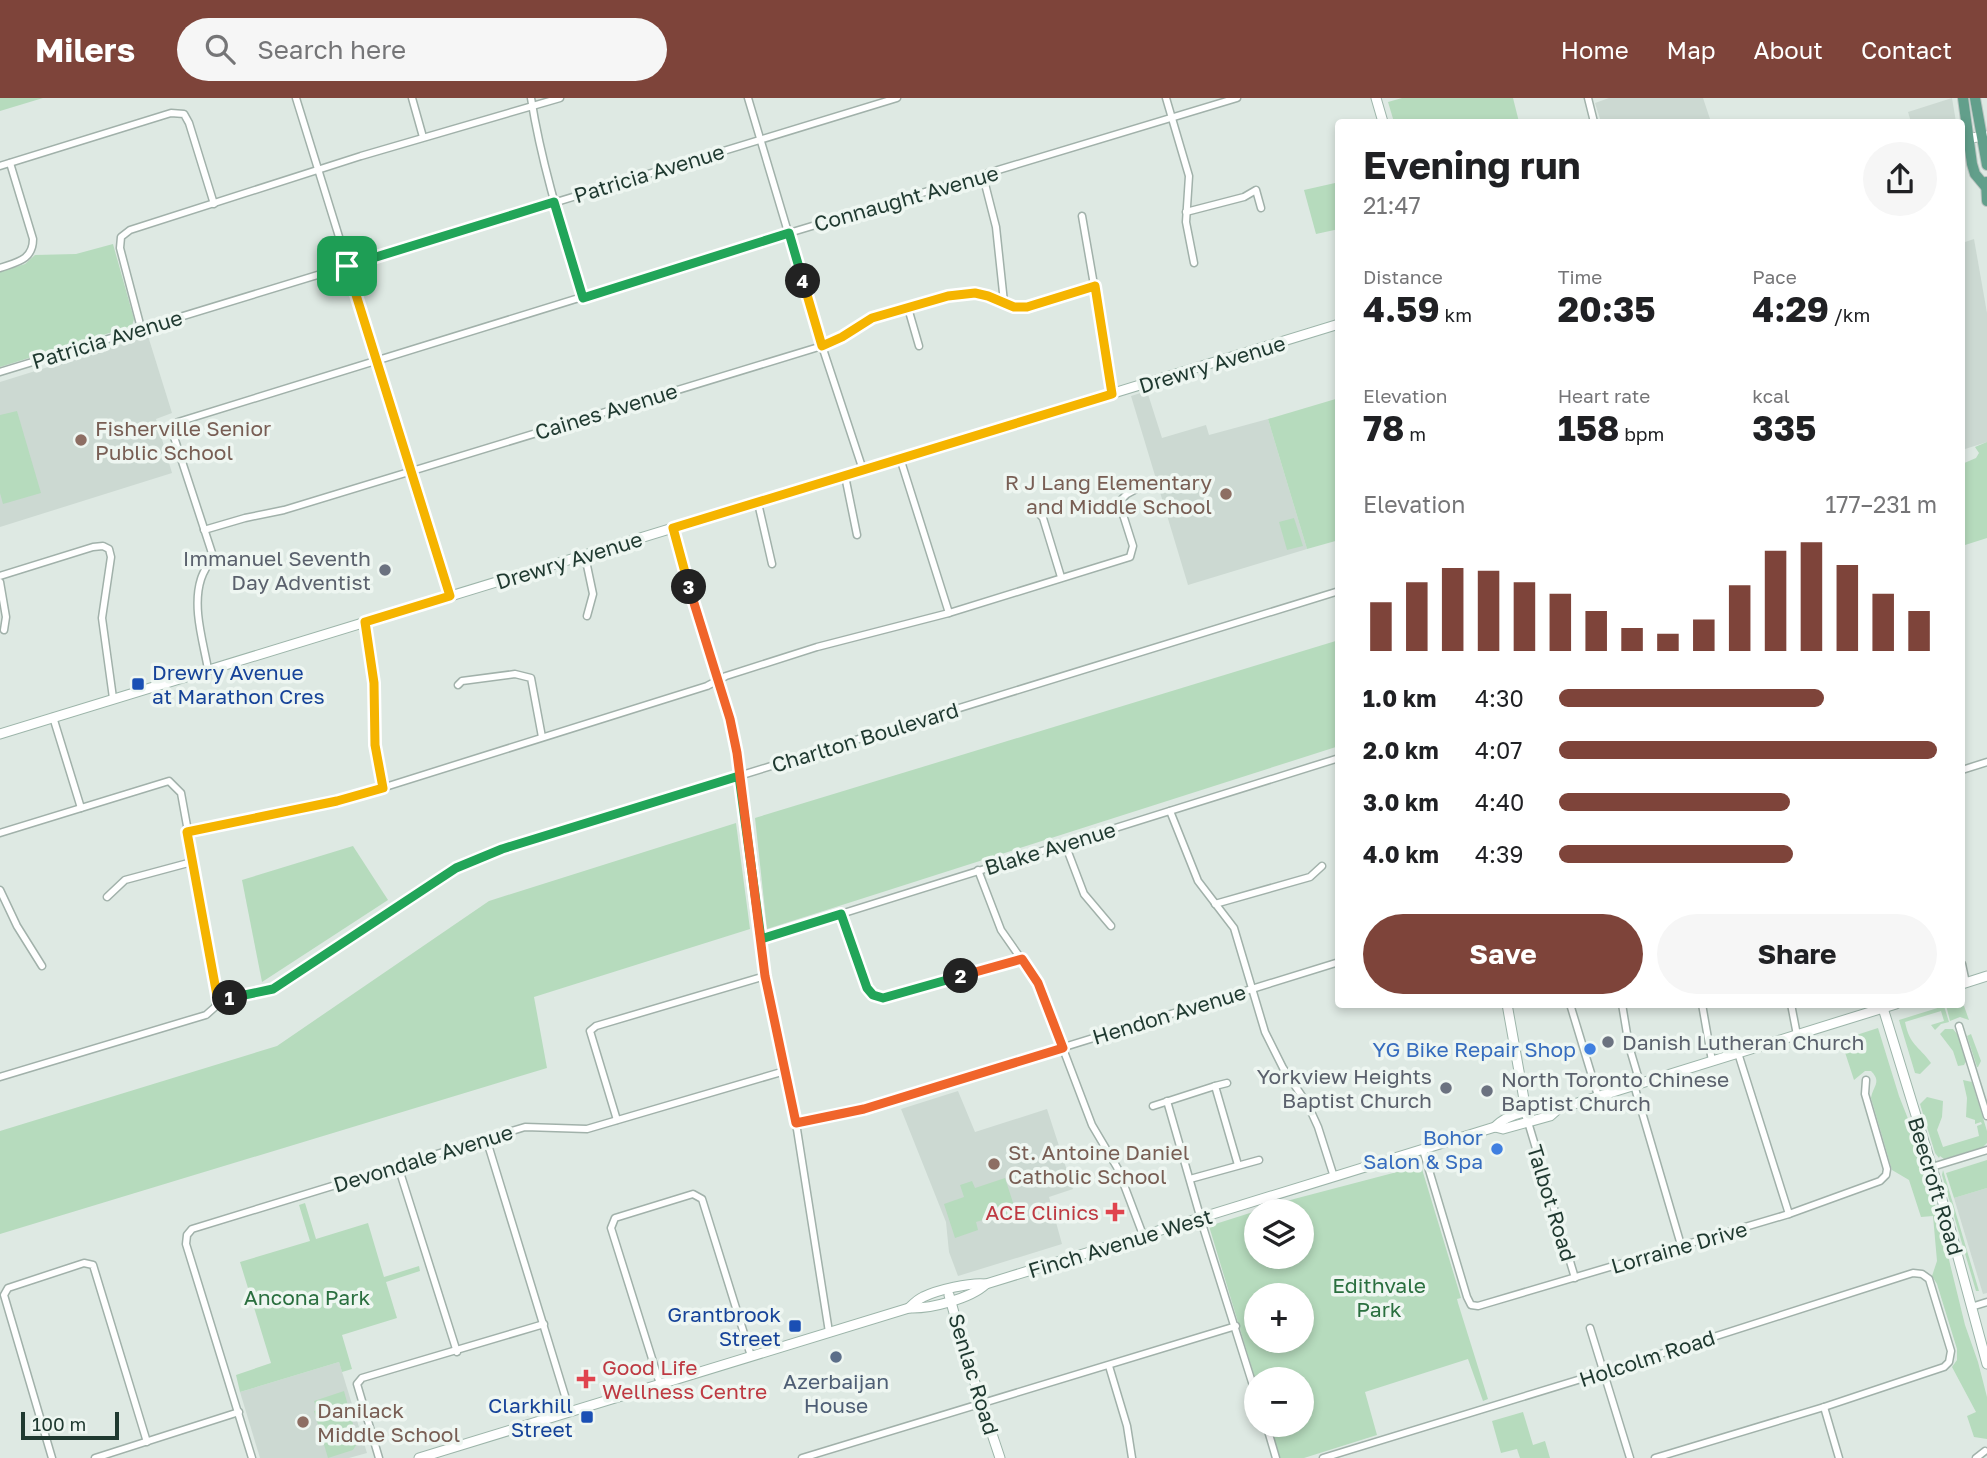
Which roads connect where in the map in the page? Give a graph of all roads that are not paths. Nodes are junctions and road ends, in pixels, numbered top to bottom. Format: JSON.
{"nodes":[{"id":1,"x":296,"y":98,"type":"edge"},
{"id":2,"x":412,"y":98,"type":"edge"},
{"id":3,"x":531,"y":98,"type":"edge"},
{"id":4,"x":560,"y":98,"type":"edge"},
{"id":5,"x":748,"y":98,"type":"edge"},
{"id":6,"x":897,"y":98,"type":"edge"},
{"id":7,"x":1166,"y":98,"type":"edge"},
{"id":8,"x":1237,"y":98,"type":"edge"},
{"id":9,"x":1376,"y":98,"type":"edge"},
{"id":10,"x":1588,"y":98,"type":"edge"},
{"id":11,"x":1963,"y":98,"type":"edge"},
{"id":12,"x":1975,"y":98,"type":"edge"},
{"id":13,"x":532,"y":106,"type":"junction"},
{"id":14,"x":1172,"y":118,"type":"junction"},
{"id":15,"x":1382,"y":119,"type":"edge"},
{"id":16,"x":1593,"y":119,"type":"edge"},
{"id":17,"x":1964,"y":119,"type":"edge"},
{"id":18,"x":1984,"y":136,"type":"edge"},
{"id":19,"x":423,"y":137,"type":"junction"},
{"id":20,"x":1965,"y":139,"type":"edge"},
{"id":21,"x":759,"y":140,"type":"junction"},
{"id":22,"x":10,"y":163,"type":"junction"},
{"id":23,"x":1987,"y":165,"type":"edge"},
{"id":24,"x":0,"y":166,"type":"edge"},
{"id":25,"x":319,"y":171,"type":"junction"},
{"id":26,"x":983,"y":176,"type":"junction"},
{"id":27,"x":1986,"y":182,"type":"edge"},
{"id":28,"x":1987,"y":201,"type":"edge"},
{"id":29,"x":554,"y":202,"type":"junction"},
{"id":30,"x":214,"y":204,"type":"junction"},
{"id":31,"x":1261,"y":208,"type":"dead end"},
{"id":32,"x":1186,"y":212,"type":"junction"},
{"id":33,"x":1082,"y":216,"type":"dead end"},
{"id":34,"x":789,"y":233,"type":"junction"},
{"id":35,"x":1194,"y":263,"type":"dead end"},
{"id":36,"x":347,"y":266,"type":"junction"},
{"id":37,"x":0,"y":268,"type":"edge"},
{"id":38,"x":1095,"y":286,"type":"junction"},
{"id":39,"x":583,"y":298,"type":"junction"},
{"id":40,"x":1004,"y":302,"type":"junction"},
{"id":41,"x":908,"y":308,"type":"junction"},
{"id":42,"x":1335,"y":325,"type":"edge"},
{"id":43,"x":141,"y":328,"type":"junction"},
{"id":44,"x":822,"y":346,"type":"junction"},
{"id":45,"x":919,"y":346,"type":"dead end"},
{"id":46,"x":376,"y":360,"type":"junction"},
{"id":47,"x":0,"y":372,"type":"edge"},
{"id":48,"x":1112,"y":394,"type":"junction"},
{"id":49,"x":900,"y":458,"type":"junction"},
{"id":50,"x":412,"y":470,"type":"junction"},
{"id":51,"x":863,"y":470,"type":"junction"},
{"id":52,"x":845,"y":475,"type":"junction"},
{"id":53,"x":1151,"y":481,"type":"dead end"},
{"id":54,"x":758,"y":503,"type":"junction"},
{"id":55,"x":1034,"y":508,"type":"dead end"},
{"id":56,"x":673,"y":528,"type":"junction"},
{"id":57,"x":204,"y":530,"type":"junction"},
{"id":58,"x":858,"y":535,"type":"dead end"},
{"id":59,"x":585,"y":556,"type":"junction"},
{"id":60,"x":772,"y":564,"type":"dead end"},
{"id":61,"x":0,"y":576,"type":"edge"},
{"id":62,"x":1061,"y":577,"type":"junction"},
{"id":63,"x":0,"y":582,"type":"edge"},
{"id":64,"x":1335,"y":592,"type":"edge"},
{"id":65,"x":450,"y":596,"type":"junction"},
{"id":66,"x":948,"y":613,"type":"junction"},
{"id":67,"x":587,"y":616,"type":"dead end"},
{"id":68,"x":365,"y":622,"type":"junction"},
{"id":69,"x":4,"y":630,"type":"dead end"},
{"id":70,"x":208,"y":669,"type":"junction"},
{"id":71,"x":717,"y":681,"type":"junction"},
{"id":72,"x":458,"y":685,"type":"dead end"},
{"id":73,"x":113,"y":698,"type":"junction"},
{"id":74,"x":53,"y":718,"type":"junction"},
{"id":75,"x":0,"y":734,"type":"edge"},
{"id":76,"x":542,"y":737,"type":"junction"},
{"id":77,"x":1335,"y":759,"type":"edge"},
{"id":78,"x":1987,"y":762,"type":"edge"},
{"id":79,"x":1965,"y":769,"type":"edge"},
{"id":80,"x":739,"y":776,"type":"junction"},
{"id":81,"x":383,"y":788,"type":"junction"},
{"id":82,"x":81,"y":808,"type":"junction"},
{"id":83,"x":1170,"y":811,"type":"junction"},
{"id":84,"x":187,"y":832,"type":"junction"},
{"id":85,"x":0,"y":833,"type":"edge"},
{"id":86,"x":1065,"y":844,"type":"junction"},
{"id":87,"x":192,"y":862,"type":"junction"},
{"id":88,"x":1322,"y":866,"type":"dead end"},
{"id":89,"x":978,"y":870,"type":"junction"},
{"id":90,"x":0,"y":890,"type":"edge"},
{"id":91,"x":107,"y":897,"type":"dead end"},
{"id":92,"x":1215,"y":904,"type":"junction"},
{"id":93,"x":841,"y":914,"type":"junction"},
{"id":94,"x":1111,"y":926,"type":"dead end"},
{"id":95,"x":761,"y":939,"type":"junction"},
{"id":96,"x":1022,"y":959,"type":"junction"},
{"id":97,"x":1335,"y":963,"type":"edge"},
{"id":98,"x":43,"y":965,"type":"dead end"},
{"id":99,"x":765,"y":976,"type":"junction"},
{"id":100,"x":1987,"y":976,"type":"edge"},
{"id":101,"x":1965,"y":983,"type":"edge"},
{"id":102,"x":1253,"y":988,"type":"junction"},
{"id":103,"x":218,"y":1001,"type":"junction"},
{"id":104,"x":1508,"y":1008,"type":"edge"},
{"id":105,"x":1571,"y":1008,"type":"edge"},
{"id":106,"x":1623,"y":1008,"type":"edge"},
{"id":107,"x":1703,"y":1008,"type":"edge"},
{"id":108,"x":1792,"y":1008,"type":"edge"},
{"id":109,"x":1879,"y":1008,"type":"edge"},
{"id":110,"x":1882,"y":1008,"type":"edge"},
{"id":111,"x":1959,"y":1026,"type":"dead end"},
{"id":112,"x":1797,"y":1035,"type":"junction"},
{"id":113,"x":1063,"y":1048,"type":"junction"},
{"id":114,"x":1738,"y":1053,"type":"junction"},
{"id":115,"x":1712,"y":1061,"type":"junction"},
{"id":116,"x":785,"y":1071,"type":"junction"},
{"id":117,"x":0,"y":1077,"type":"edge"},
{"id":118,"x":1866,"y":1080,"type":"dead end"},
{"id":119,"x":1227,"y":1083,"type":"dead end"},
{"id":120,"x":1637,"y":1084,"type":"junction"},
{"id":121,"x":1982,"y":1085,"type":"edge"},
{"id":122,"x":1215,"y":1086,"type":"junction"},
{"id":123,"x":1598,"y":1096,"type":"junction"},
{"id":124,"x":1167,"y":1101,"type":"junction"},
{"id":125,"x":1153,"y":1106,"type":"dead end"},
{"id":126,"x":1987,"y":1116,"type":"edge"},
{"id":127,"x":1527,"y":1117,"type":"junction"},
{"id":128,"x":617,"y":1120,"type":"junction"},
{"id":129,"x":796,"y":1123,"type":"junction"},
{"id":130,"x":486,"y":1138,"type":"junction"},
{"id":131,"x":1423,"y":1150,"type":"junction"},
{"id":132,"x":1987,"y":1150,"type":"edge"},
{"id":133,"x":1259,"y":1160,"type":"dead end"},
{"id":134,"x":1238,"y":1165,"type":"junction"},
{"id":135,"x":398,"y":1166,"type":"junction"},
{"id":136,"x":1932,"y":1167,"type":"junction"},
{"id":137,"x":1334,"y":1177,"type":"junction"},
{"id":138,"x":1191,"y":1179,"type":"junction"},
{"id":139,"x":1789,"y":1214,"type":"junction"},
{"id":140,"x":1201,"y":1218,"type":"junction"},
{"id":141,"x":1143,"y":1235,"type":"junction"},
{"id":142,"x":1681,"y":1245,"type":"junction"},
{"id":143,"x":1575,"y":1278,"type":"junction"},
{"id":144,"x":986,"y":1284,"type":"junction"},
{"id":145,"x":947,"y":1290,"type":"junction"},
{"id":146,"x":950,"y":1301,"type":"junction"},
{"id":147,"x":1987,"y":1302,"type":"edge"},
{"id":148,"x":1971,"y":1307,"type":"junction"},
{"id":149,"x":909,"y":1308,"type":"junction"},
{"id":150,"x":544,"y":1324,"type":"junction"},
{"id":151,"x":1236,"y":1326,"type":"junction"},
{"id":152,"x":1590,"y":1328,"type":"dead end"},
{"id":153,"x":829,"y":1332,"type":"junction"},
{"id":154,"x":457,"y":1352,"type":"junction"},
{"id":155,"x":751,"y":1356,"type":"junction"},
{"id":156,"x":1987,"y":1364,"type":"edge"},
{"id":157,"x":1109,"y":1366,"type":"junction"},
{"id":158,"x":1248,"y":1367,"type":"edge"},
{"id":159,"x":1604,"y":1373,"type":"junction"},
{"id":160,"x":660,"y":1384,"type":"junction"},
{"id":161,"x":982,"y":1403,"type":"junction"},
{"id":162,"x":1824,"y":1407,"type":"junction"},
{"id":163,"x":239,"y":1412,"type":"junction"},
{"id":164,"x":570,"y":1412,"type":"junction"},
{"id":165,"x":1270,"y":1437,"type":"edge"},
{"id":166,"x":147,"y":1442,"type":"junction"},
{"id":167,"x":454,"y":1447,"type":"junction"},
{"id":168,"x":1985,"y":1451,"type":"dead end"},
{"id":169,"x":52,"y":1458,"type":"edge"},
{"id":170,"x":95,"y":1458,"type":"edge"},
{"id":171,"x":252,"y":1458,"type":"edge"},
{"id":172,"x":379,"y":1458,"type":"edge"},
{"id":173,"x":419,"y":1458,"type":"edge"},
{"id":174,"x":457,"y":1458,"type":"edge"},
{"id":175,"x":802,"y":1458,"type":"edge"},
{"id":176,"x":1000,"y":1458,"type":"edge"},
{"id":177,"x":1132,"y":1458,"type":"edge"},
{"id":178,"x":1276,"y":1458,"type":"edge"},
{"id":179,"x":1323,"y":1458,"type":"edge"},
{"id":180,"x":1630,"y":1458,"type":"edge"},
{"id":181,"x":1655,"y":1458,"type":"edge"},
{"id":182,"x":1839,"y":1458,"type":"edge"},
{"id":183,"x":1976,"y":1458,"type":"edge"}],
"edges":[{"from":1,"to":25,"type":"street"},
{"from":2,"to":19,"type":"street"},
{"from":3,"to":13,"type":"street"},
{"from":4,"to":13,"type":"street"},
{"from":5,"to":21,"type":"street"},
{"from":6,"to":21,"type":"street","name":"Patricia Avenue"},
{"from":7,"to":14,"type":"street"},
{"from":8,"to":14,"type":"street","name":"Connaught Avenue"},
{"from":9,"to":15,"type":"street"},
{"from":10,"to":16,"type":"street"},
{"from":11,"to":17,"type":"main road"},
{"from":12,"to":18,"type":"main road"},
{"from":13,"to":19,"type":"street"},
{"from":13,"to":29,"type":"street"},
{"from":14,"to":26,"type":"street","name":"Connaught Avenue"},
{"from":14,"to":32,"type":"street"},
{"from":18,"to":20,"type":"street"},
{"from":18,"to":23,"type":"main road"},
{"from":19,"to":25,"type":"street"},
{"from":20,"to":27,"type":"main road"},
{"from":21,"to":29,"type":"street","name":"Patricia Avenue"},
{"from":21,"to":34,"type":"street"},
{"from":22,"to":24,"type":"street"},
{"from":22,"to":30,"type":"street"},
{"from":22,"to":37,"type":"street"},
{"from":25,"to":30,"type":"street"},
{"from":25,"to":36,"type":"street"},
{"from":26,"to":34,"type":"street","name":"Connaught Avenue"},
{"from":26,"to":40,"type":"street"},
{"from":27,"to":28,"type":"main road"},
{"from":29,"to":36,"type":"street","name":"Patricia Avenue"},
{"from":29,"to":39,"type":"street"},
{"from":30,"to":43,"type":"street"},
{"from":31,"to":32,"type":"street"},
{"from":32,"to":35,"type":"street"},
{"from":33,"to":38,"type":"street"},
{"from":34,"to":39,"type":"street","name":"Connaught Avenue"},
{"from":34,"to":44,"type":"street"},
{"from":36,"to":43,"type":"street","name":"Patricia Avenue"},
{"from":36,"to":46,"type":"street"},
{"from":38,"to":40,"type":"street","name":"Caines Avenue"},
{"from":38,"to":48,"type":"street"},
{"from":39,"to":46,"type":"street","name":"Connaught Avenue"},
{"from":40,"to":41,"type":"street","name":"Caines Avenue"},
{"from":41,"to":44,"type":"street","name":"Caines Avenue"},
{"from":41,"to":45,"type":"street"},
{"from":42,"to":48,"type":"street","name":"Drewry Avenue"},
{"from":43,"to":47,"type":"street","name":"Patricia Avenue"},
{"from":44,"to":50,"type":"street","name":"Caines Avenue"},
{"from":44,"to":51,"type":"street"},
{"from":46,"to":50,"type":"street"},
{"from":46,"to":57,"type":"street","name":"Connaught Avenue"},
{"from":48,"to":49,"type":"street","name":"Drewry Avenue"},
{"from":49,"to":51,"type":"street","name":"Drewry Avenue"},
{"from":49,"to":66,"type":"street"},
{"from":50,"to":57,"type":"street","name":"Caines Avenue"},
{"from":50,"to":65,"type":"street"},
{"from":51,"to":52,"type":"street","name":"Drewry Avenue"},
{"from":52,"to":54,"type":"street","name":"Drewry Avenue"},
{"from":52,"to":58,"type":"street"},
{"from":53,"to":62,"type":"street"},
{"from":54,"to":56,"type":"street","name":"Drewry Avenue"},
{"from":54,"to":60,"type":"street"},
{"from":55,"to":62,"type":"street"},
{"from":56,"to":59,"type":"street","name":"Drewry Avenue"},
{"from":56,"to":71,"type":"street"},
{"from":57,"to":70,"type":"street"},
{"from":59,"to":65,"type":"street","name":"Drewry Avenue"},
{"from":59,"to":67,"type":"street"},
{"from":61,"to":73,"type":"street"},
{"from":62,"to":66,"type":"street"},
{"from":63,"to":69,"type":"street"},
{"from":64,"to":80,"type":"street","name":"Charlton Boulevard"},
{"from":65,"to":68,"type":"street","name":"Drewry Avenue"},
{"from":66,"to":71,"type":"street"},
{"from":68,"to":70,"type":"street","name":"Drewry Avenue"},
{"from":68,"to":81,"type":"street"},
{"from":70,"to":73,"type":"street","name":"Drewry Avenue"},
{"from":71,"to":76,"type":"street"},
{"from":71,"to":80,"type":"street"},
{"from":72,"to":76,"type":"street"},
{"from":73,"to":74,"type":"street","name":"Drewry Avenue"},
{"from":74,"to":75,"type":"street","name":"Drewry Avenue"},
{"from":74,"to":82,"type":"street"},
{"from":76,"to":81,"type":"street"},
{"from":77,"to":83,"type":"street","name":"Blake Avenue"},
{"from":78,"to":79,"type":"street"},
{"from":80,"to":95,"type":"street"},
{"from":80,"to":103,"type":"street","name":"Charlton Boulevard"},
{"from":81,"to":84,"type":"street"},
{"from":82,"to":84,"type":"street"},
{"from":82,"to":85,"type":"street"},
{"from":83,"to":86,"type":"street","name":"Blake Avenue"},
{"from":83,"to":92,"type":"street"},
{"from":84,"to":87,"type":"street"},
{"from":86,"to":89,"type":"street","name":"Blake Avenue"},
{"from":86,"to":94,"type":"street"},
{"from":87,"to":91,"type":"street"},
{"from":87,"to":103,"type":"street"},
{"from":88,"to":92,"type":"street"},
{"from":89,"to":93,"type":"street","name":"Blake Avenue"},
{"from":89,"to":96,"type":"street"},
{"from":90,"to":98,"type":"street"},
{"from":92,"to":102,"type":"street"},
{"from":93,"to":95,"type":"street","name":"Blake Avenue"},
{"from":93,"to":96,"type":"street"},
{"from":95,"to":99,"type":"street"},
{"from":96,"to":113,"type":"street"},
{"from":97,"to":102,"type":"street","name":"Hendon Avenue"},
{"from":99,"to":116,"type":"street"},
{"from":99,"to":128,"type":"street"},
{"from":100,"to":101,"type":"street"},
{"from":102,"to":113,"type":"street","name":"Hendon Avenue"},
{"from":102,"to":137,"type":"street"},
{"from":103,"to":117,"type":"street"},
{"from":104,"to":127,"type":"street","name":"Talbot Road"},
{"from":105,"to":123,"type":"street"},
{"from":106,"to":120,"type":"street"},
{"from":107,"to":115,"type":"street"},
{"from":108,"to":112,"type":"street"},
{"from":109,"to":112,"type":"street","name":"Finch Avenue West"},
{"from":110,"to":136,"type":"street","name":"Beecroft Road"},
{"from":111,"to":121,"type":"street"},
{"from":112,"to":114,"type":"street","name":"Finch Avenue West"},
{"from":113,"to":129,"type":"street","name":"Hendon Avenue"},
{"from":113,"to":141,"type":"street"},
{"from":114,"to":115,"type":"street","name":"Finch Avenue West"},
{"from":114,"to":139,"type":"street"},
{"from":115,"to":120,"type":"street","name":"Finch Avenue West"},
{"from":116,"to":128,"type":"street","name":"Devondale Avenue"},
{"from":116,"to":129,"type":"street"},
{"from":118,"to":139,"type":"street","name":"Lorraine Drive"},
{"from":119,"to":122,"type":"street"},
{"from":120,"to":123,"type":"street","name":"Finch Avenue West"},
{"from":120,"to":142,"type":"street"},
{"from":121,"to":126,"type":"street"},
{"from":122,"to":124,"type":"street"},
{"from":122,"to":134,"type":"street"},
{"from":123,"to":127,"type":"street","name":"Finch Avenue West"},
{"from":124,"to":125,"type":"street"},
{"from":124,"to":138,"type":"street"},
{"from":127,"to":131,"type":"street","name":"Finch Avenue West"},
{"from":127,"to":143,"type":"street","name":"Talbot Road"},
{"from":128,"to":130,"type":"street","name":"Devondale Avenue"},
{"from":129,"to":153,"type":"street"},
{"from":130,"to":135,"type":"street","name":"Devondale Avenue"},
{"from":130,"to":150,"type":"street"},
{"from":131,"to":137,"type":"street","name":"Finch Avenue West"},
{"from":131,"to":143,"type":"street","name":"Lorraine Drive"},
{"from":132,"to":136,"type":"street"},
{"from":133,"to":134,"type":"street"},
{"from":134,"to":138,"type":"street"},
{"from":135,"to":154,"type":"street"},
{"from":135,"to":163,"type":"street","name":"Devondale Avenue"},
{"from":136,"to":148,"type":"street","name":"Beecroft Road"},
{"from":137,"to":140,"type":"street","name":"Finch Avenue West"},
{"from":138,"to":140,"type":"street"},
{"from":139,"to":142,"type":"street","name":"Lorraine Drive"},
{"from":140,"to":141,"type":"street","name":"Finch Avenue West"},
{"from":140,"to":151,"type":"street"},
{"from":141,"to":144,"type":"street","name":"Finch Avenue West"},
{"from":142,"to":143,"type":"street","name":"Lorraine Drive"},
{"from":144,"to":145,"type":"street","name":"Finch Avenue West"},
{"from":144,"to":146,"type":"street","name":"Finch Avenue West"},
{"from":145,"to":146,"type":"street","name":"Senlac Road"},
{"from":145,"to":149,"type":"street","name":"Finch Avenue West"},
{"from":146,"to":149,"type":"street","name":"Finch Avenue West"},
{"from":146,"to":161,"type":"street","name":"Senlac Road"},
{"from":147,"to":148,"type":"street"},
{"from":148,"to":156,"type":"street","name":"Beecroft Road"},
{"from":149,"to":153,"type":"street","name":"Finch Avenue West"},
{"from":150,"to":154,"type":"street"},
{"from":150,"to":164,"type":"street"},
{"from":151,"to":157,"type":"street"},
{"from":151,"to":158,"type":"street"},
{"from":152,"to":159,"type":"street"},
{"from":153,"to":155,"type":"street","name":"Finch Avenue West"},
{"from":154,"to":172,"type":"street"},
{"from":155,"to":160,"type":"street","name":"Finch Avenue West"},
{"from":155,"to":160,"type":"street"},
{"from":157,"to":161,"type":"street"},
{"from":157,"to":177,"type":"street"},
{"from":159,"to":162,"type":"street","name":"Holcolm Road"},
{"from":159,"to":179,"type":"street","name":"Holcolm Road"},
{"from":159,"to":180,"type":"street"},
{"from":160,"to":164,"type":"street","name":"Finch Avenue West"},
{"from":161,"to":175,"type":"street"},
{"from":161,"to":176,"type":"street","name":"Senlac Road"},
{"from":162,"to":181,"type":"street"},
{"from":162,"to":182,"type":"street"},
{"from":163,"to":166,"type":"street"},
{"from":163,"to":171,"type":"street"},
{"from":164,"to":167,"type":"street","name":"Finch Avenue West"},
{"from":165,"to":178,"type":"street"},
{"from":166,"to":169,"type":"street"},
{"from":166,"to":170,"type":"street"},
{"from":167,"to":173,"type":"street","name":"Finch Avenue West"},
{"from":167,"to":174,"type":"street"},
{"from":168,"to":183,"type":"street"}]}
